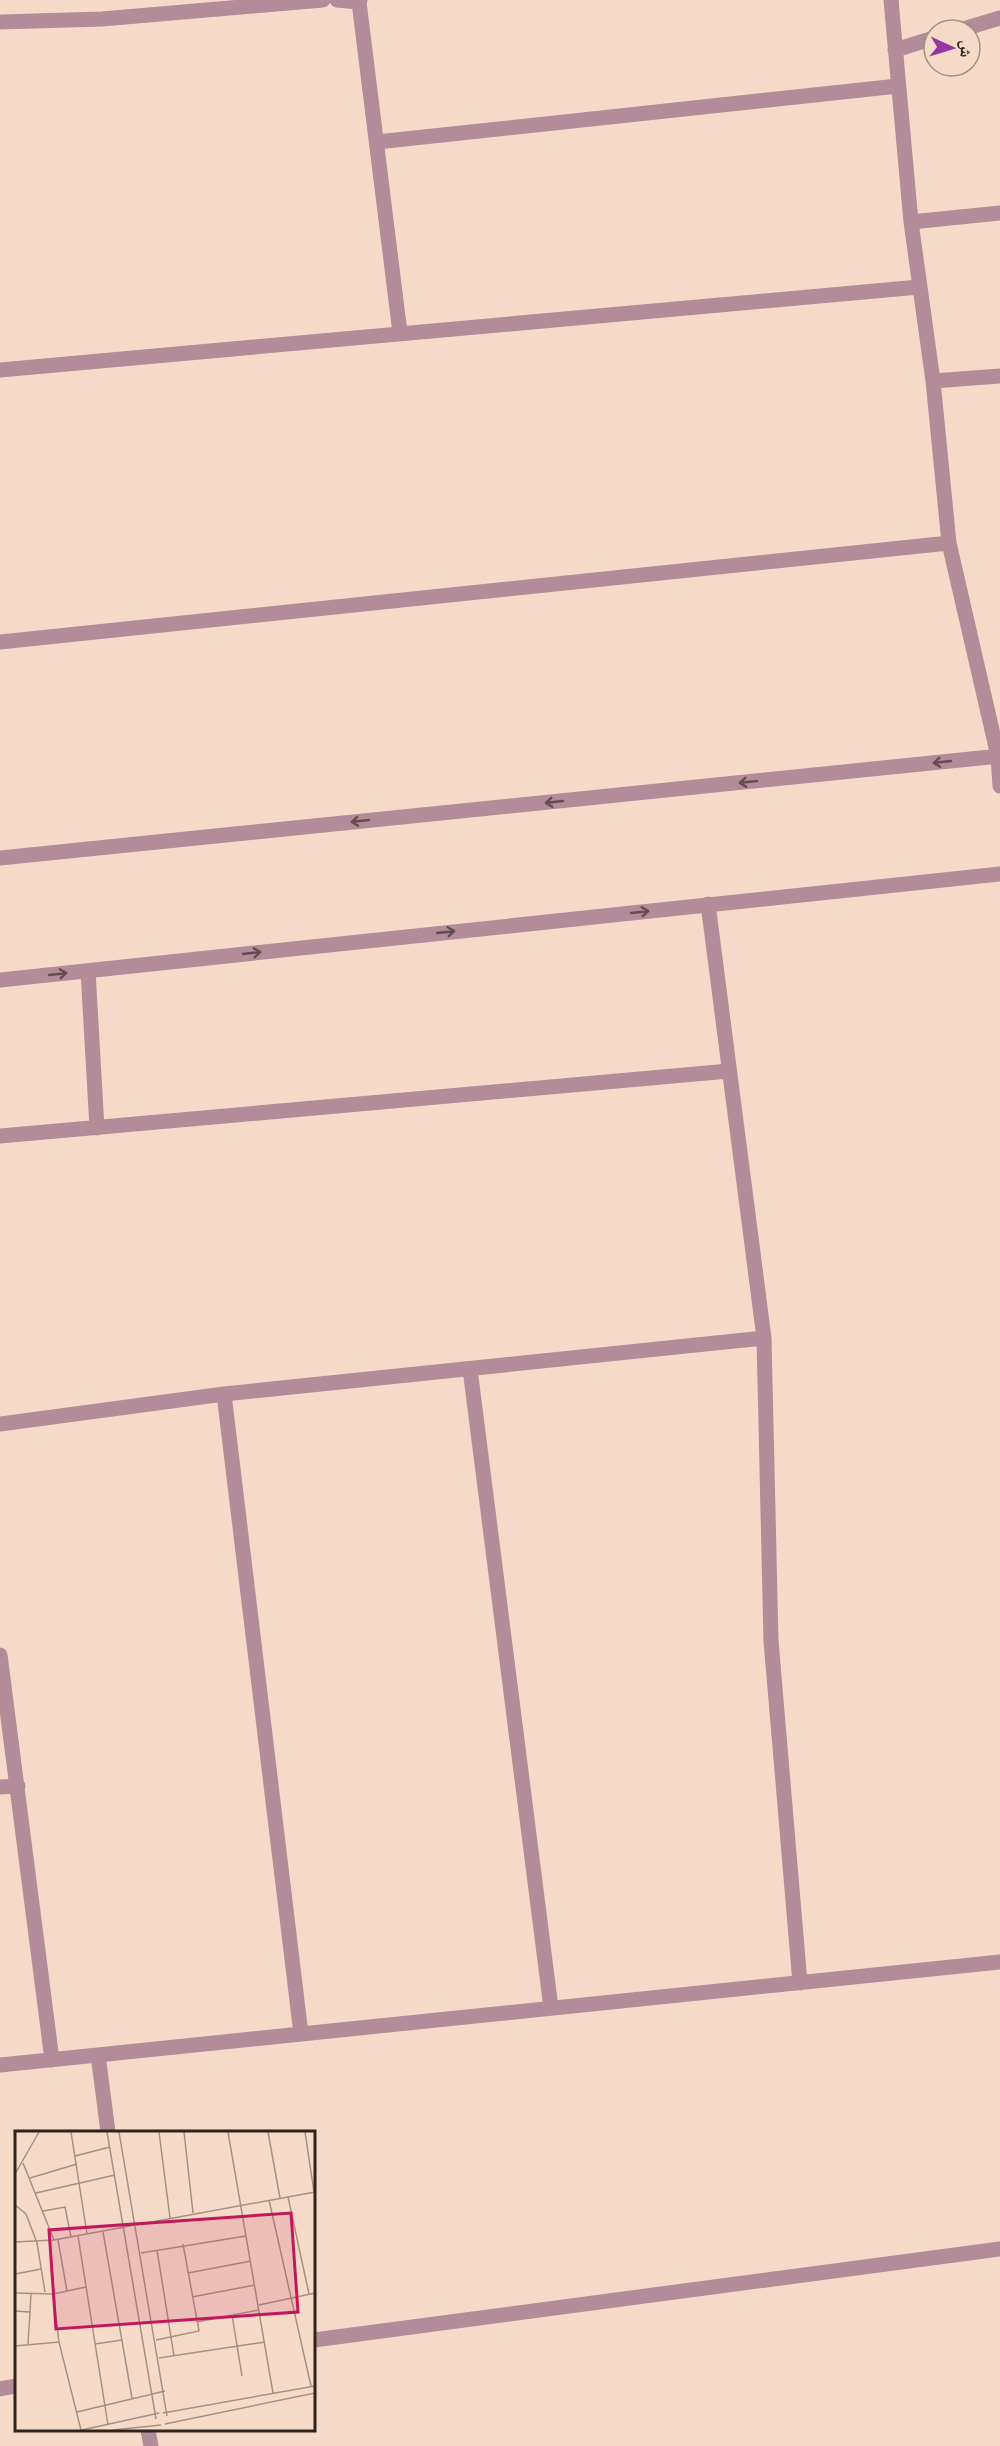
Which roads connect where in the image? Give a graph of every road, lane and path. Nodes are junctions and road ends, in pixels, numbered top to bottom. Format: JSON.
{"nodes":[{"id":1,"x":323,"y":0,"type":"edge"},
{"id":2,"x":337,"y":0,"type":"edge"},
{"id":3,"x":891,"y":0,"type":"edge"},
{"id":4,"x":360,"y":1,"type":"edge"},
{"id":5,"x":1000,"y":18,"type":"edge"},
{"id":6,"x":0,"y":22,"type":"edge"},
{"id":7,"x":982,"y":23,"type":"edge"},
{"id":8,"x":922,"y":42,"type":"edge"},
{"id":9,"x":895,"y":50,"type":"junction"},
{"id":10,"x":898,"y":86,"type":"junction"},
{"id":11,"x":377,"y":142,"type":"junction"},
{"id":12,"x":1000,"y":213,"type":"edge"},
{"id":13,"x":911,"y":222,"type":"junction"},
{"id":14,"x":919,"y":286,"type":"junction"},
{"id":15,"x":400,"y":333,"type":"junction"},
{"id":16,"x":0,"y":370,"type":"edge"},
{"id":17,"x":1000,"y":376,"type":"edge"},
{"id":18,"x":933,"y":381,"type":"junction"},
{"id":19,"x":949,"y":543,"type":"junction"},
{"id":20,"x":0,"y":642,"type":"edge"},
{"id":21,"x":999,"y":756,"type":"edge"},
{"id":22,"x":1000,"y":786,"type":"edge"},
{"id":23,"x":0,"y":858,"type":"edge"},
{"id":24,"x":1000,"y":873,"type":"edge"},
{"id":25,"x":708,"y":904,"type":"junction"},
{"id":26,"x":88,"y":971,"type":"junction"},
{"id":27,"x":0,"y":980,"type":"edge"},
{"id":28,"x":729,"y":1071,"type":"junction"},
{"id":29,"x":97,"y":1128,"type":"junction"},
{"id":30,"x":0,"y":1136,"type":"edge"},
{"id":31,"x":764,"y":1338,"type":"junction"},
{"id":32,"x":470,"y":1369,"type":"junction"},
{"id":33,"x":224,"y":1394,"type":"junction"},
{"id":34,"x":0,"y":1424,"type":"edge"},
{"id":35,"x":0,"y":1655,"type":"edge"},
{"id":36,"x":18,"y":1786,"type":"junction"},
{"id":37,"x":0,"y":1787,"type":"edge"},
{"id":38,"x":1000,"y":1962,"type":"edge"},
{"id":39,"x":800,"y":1983,"type":"junction"},
{"id":40,"x":551,"y":2008,"type":"junction"},
{"id":41,"x":302,"y":2034,"type":"junction"},
{"id":42,"x":98,"y":2055,"type":"junction"},
{"id":43,"x":52,"y":2060,"type":"junction"},
{"id":44,"x":0,"y":2065,"type":"edge"},
{"id":45,"x":108,"y":2131,"type":"edge"},
{"id":46,"x":1000,"y":2249,"type":"edge"},
{"id":47,"x":315,"y":2340,"type":"edge"},
{"id":48,"x":15,"y":2386,"type":"edge"},
{"id":49,"x":0,"y":2389,"type":"edge"},
{"id":50,"x":148,"y":2431,"type":"edge"},
{"id":51,"x":151,"y":2446,"type":"edge"}],
"edges":[{"from":1,"to":6,"type":"street"},
{"from":2,"to":4,"type":"street"},
{"from":3,"to":9,"type":"street"},
{"from":4,"to":11,"type":"street"},
{"from":5,"to":7,"type":"street"},
{"from":8,"to":9,"type":"street"},
{"from":9,"to":10,"type":"street"},
{"from":10,"to":11,"type":"street"},
{"from":10,"to":13,"type":"street"},
{"from":11,"to":15,"type":"street"},
{"from":12,"to":13,"type":"street"},
{"from":13,"to":14,"type":"street"},
{"from":14,"to":15,"type":"street"},
{"from":14,"to":18,"type":"street"},
{"from":15,"to":16,"type":"street"},
{"from":17,"to":18,"type":"street"},
{"from":18,"to":19,"type":"street"},
{"from":19,"to":20,"type":"street"},
{"from":19,"to":21,"type":"street"},
{"from":21,"to":22,"type":"street"},
{"from":21,"to":23,"type":"street","one_way":true},
{"from":24,"to":25,"type":"street"},
{"from":26,"to":25,"type":"street","one_way":true},
{"from":25,"to":28,"type":"street"},
{"from":27,"to":26,"type":"street","one_way":true},
{"from":26,"to":29,"type":"street"},
{"from":28,"to":29,"type":"street"},
{"from":28,"to":31,"type":"street"},
{"from":29,"to":30,"type":"street"},
{"from":31,"to":32,"type":"street"},
{"from":31,"to":39,"type":"street"},
{"from":32,"to":33,"type":"street"},
{"from":32,"to":40,"type":"street"},
{"from":33,"to":34,"type":"street"},
{"from":33,"to":41,"type":"street"},
{"from":35,"to":36,"type":"street"},
{"from":36,"to":37,"type":"street"},
{"from":36,"to":43,"type":"street"},
{"from":38,"to":39,"type":"street"},
{"from":39,"to":40,"type":"street"},
{"from":40,"to":41,"type":"street"},
{"from":41,"to":42,"type":"street"},
{"from":42,"to":43,"type":"street"},
{"from":42,"to":45,"type":"street"},
{"from":43,"to":44,"type":"street"},
{"from":46,"to":47,"type":"street"},
{"from":48,"to":49,"type":"street"},
{"from":50,"to":51,"type":"street"}]}
